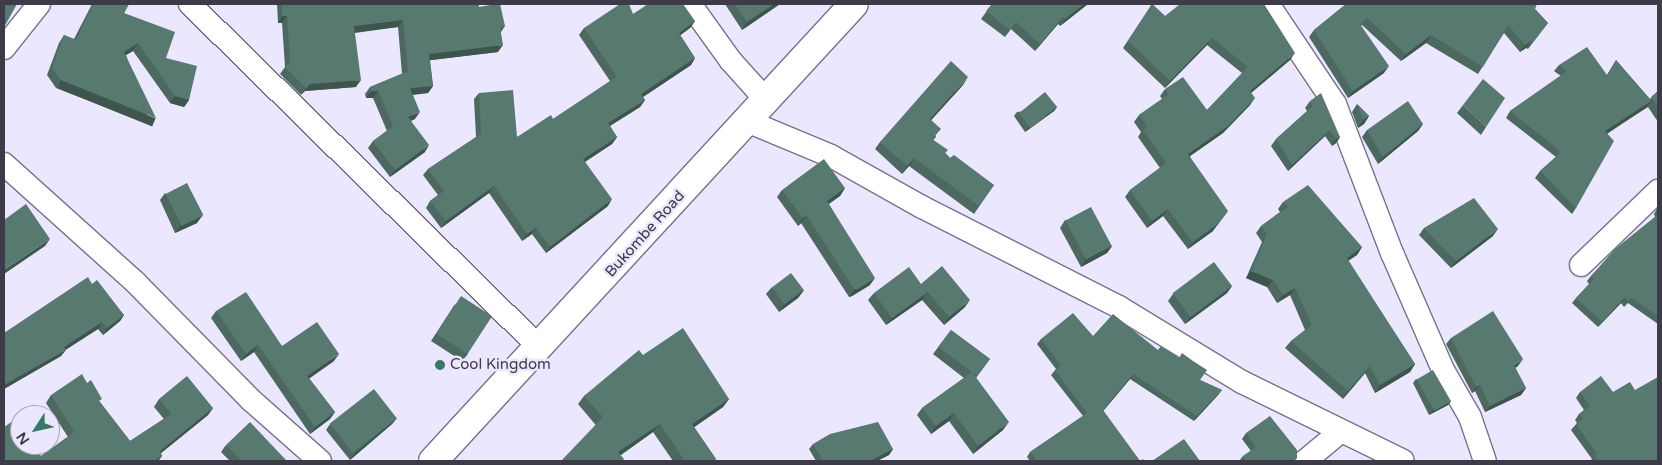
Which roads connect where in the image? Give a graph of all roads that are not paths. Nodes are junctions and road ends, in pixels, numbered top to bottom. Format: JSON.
{"nodes":[{"id":1,"x":39,"y":4,"type":"edge"},
{"id":2,"x":190,"y":4,"type":"edge"},
{"id":3,"x":690,"y":4,"type":"edge"},
{"id":4,"x":854,"y":4,"type":"edge"},
{"id":5,"x":1268,"y":4,"type":"edge"},
{"id":6,"x":4,"y":48,"type":"edge"},
{"id":7,"x":766,"y":100,"type":"junction"},
{"id":8,"x":747,"y":121,"type":"junction"},
{"id":9,"x":4,"y":164,"type":"edge"},
{"id":10,"x":1658,"y":191,"type":"edge"},
{"id":11,"x":1581,"y":265,"type":"dead end"},
{"id":12,"x":540,"y":348,"type":"junction"},
{"id":13,"x":1340,"y":432,"type":"junction"},
{"id":14,"x":320,"y":461,"type":"edge"},
{"id":15,"x":433,"y":461,"type":"edge"},
{"id":16,"x":1305,"y":461,"type":"edge"},
{"id":17,"x":1403,"y":461,"type":"edge"},
{"id":18,"x":1485,"y":461,"type":"edge"}],
"edges":[{"from":1,"to":6,"type":"street"},
{"from":2,"to":12,"type":"street"},
{"from":3,"to":7,"type":"street"},
{"from":4,"to":7,"type":"main road","name":"Bukombe Road"},
{"from":5,"to":18,"type":"street"},
{"from":7,"to":8,"type":"main road","name":"Bukombe Road"},
{"from":8,"to":12,"type":"main road","name":"Bukombe Road"},
{"from":8,"to":13,"type":"street"},
{"from":9,"to":14,"type":"street"},
{"from":10,"to":11,"type":"street"},
{"from":12,"to":15,"type":"main road","name":"Bukombe Road"},
{"from":13,"to":16,"type":"street"},
{"from":13,"to":17,"type":"street"}]}
